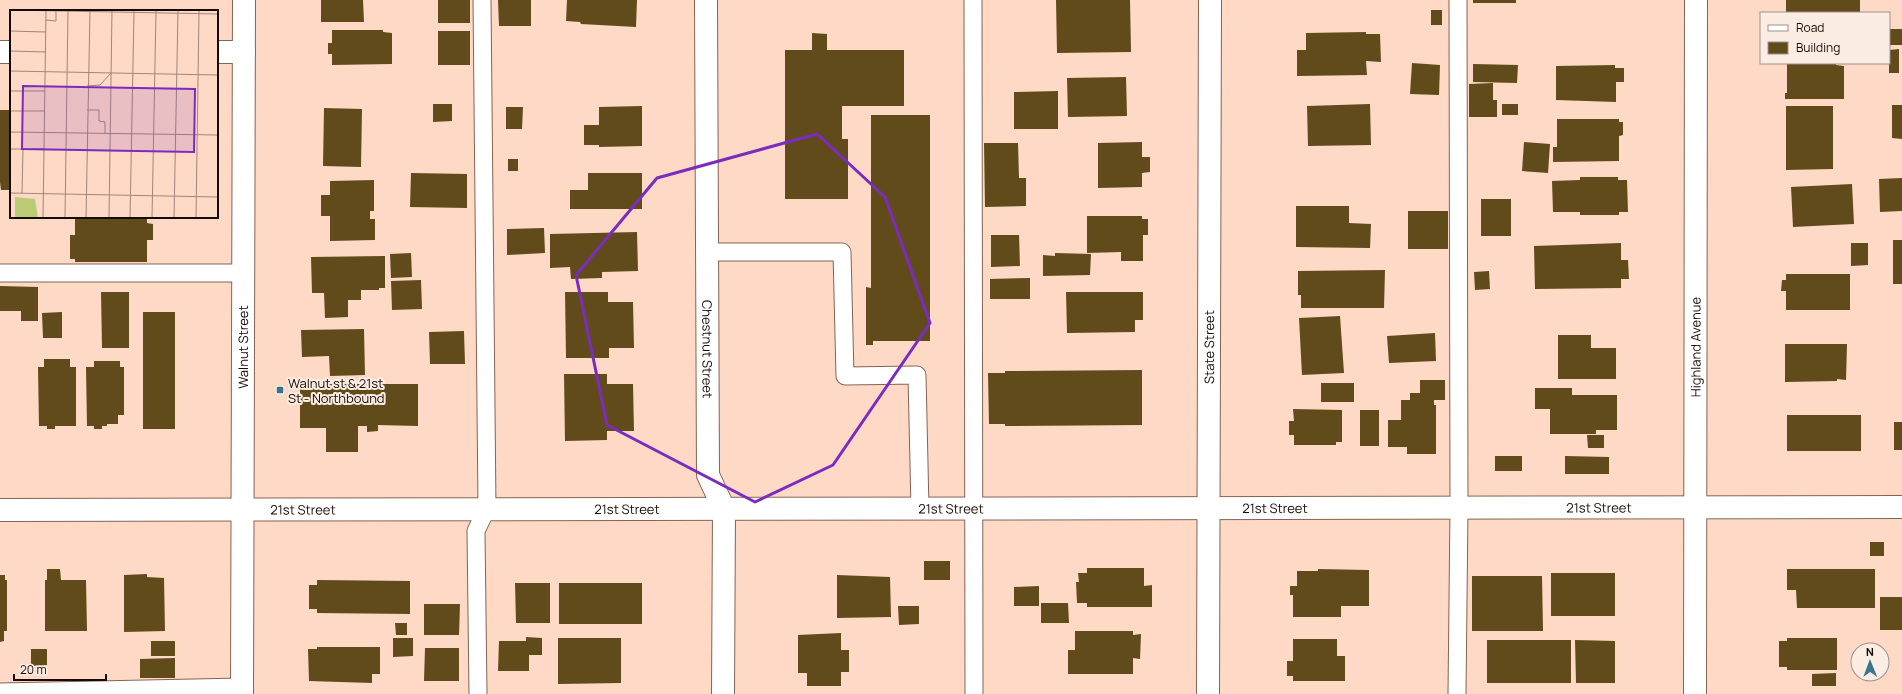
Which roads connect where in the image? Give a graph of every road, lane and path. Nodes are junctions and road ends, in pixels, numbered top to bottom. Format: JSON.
{"nodes":[{"id":1,"x":244,"y":0,"type":"edge"},
{"id":2,"x":482,"y":0,"type":"edge"},
{"id":3,"x":706,"y":0,"type":"edge"},
{"id":4,"x":973,"y":0,"type":"edge"},
{"id":5,"x":1210,"y":0,"type":"edge"},
{"id":6,"x":1458,"y":0,"type":"edge"},
{"id":7,"x":1696,"y":0,"type":"edge"},
{"id":8,"x":218,"y":52,"type":"edge"},
{"id":9,"x":244,"y":52,"type":"junction"},
{"id":10,"x":707,"y":252,"type":"junction"},
{"id":11,"x":0,"y":273,"type":"edge"},
{"id":12,"x":244,"y":273,"type":"junction"},
{"id":13,"x":1902,"y":507,"type":"edge"},
{"id":14,"x":487,"y":508,"type":"junction"},
{"id":15,"x":973,"y":508,"type":"junction"},
{"id":16,"x":1210,"y":508,"type":"junction"},
{"id":17,"x":1459,"y":508,"type":"junction"},
{"id":18,"x":1695,"y":508,"type":"junction"},
{"id":19,"x":244,"y":509,"type":"junction"},
{"id":20,"x":724,"y":509,"type":"junction"},
{"id":21,"x":920,"y":509,"type":"junction"},
{"id":22,"x":0,"y":510,"type":"edge"},
{"id":23,"x":242,"y":690,"type":"edge"},
{"id":24,"x":4,"y":693,"type":"edge"},
{"id":25,"x":478,"y":694,"type":"edge"},
{"id":26,"x":723,"y":694,"type":"edge"},
{"id":27,"x":974,"y":694,"type":"edge"},
{"id":28,"x":1208,"y":694,"type":"edge"},
{"id":29,"x":1457,"y":694,"type":"edge"},
{"id":30,"x":1695,"y":694,"type":"edge"}],
"edges":[{"from":1,"to":9,"type":"street","name":"Walnut Street"},
{"from":2,"to":14,"type":"lane"},
{"from":3,"to":10,"type":"street","name":"Chestnut Street"},
{"from":4,"to":15,"type":"lane"},
{"from":5,"to":16,"type":"street","name":"State Street"},
{"from":6,"to":17,"type":"lane"},
{"from":7,"to":18,"type":"street","name":"Highland Avenue"},
{"from":8,"to":9,"type":"street"},
{"from":9,"to":12,"type":"street","name":"Walnut Street"},
{"from":10,"to":20,"type":"street","name":"Chestnut Street"},
{"from":10,"to":21,"type":"lane"},
{"from":11,"to":12,"type":"lane"},
{"from":12,"to":19,"type":"street","name":"Walnut Street"},
{"from":13,"to":18,"type":"street","name":"21st Street"},
{"from":14,"to":19,"type":"street","name":"21st Street"},
{"from":14,"to":20,"type":"street","name":"21st Street"},
{"from":14,"to":25,"type":"lane"},
{"from":15,"to":16,"type":"street","name":"21st Street"},
{"from":15,"to":21,"type":"street","name":"21st Street"},
{"from":15,"to":27,"type":"lane"},
{"from":16,"to":17,"type":"street","name":"21st Street"},
{"from":16,"to":28,"type":"street","name":"State Street"},
{"from":17,"to":18,"type":"street","name":"21st Street"},
{"from":17,"to":29,"type":"lane"},
{"from":18,"to":30,"type":"street","name":"Highland Avenue"},
{"from":19,"to":22,"type":"street","name":"21st Street"},
{"from":19,"to":23,"type":"street","name":"Walnut Street"},
{"from":20,"to":21,"type":"street","name":"21st Street"},
{"from":20,"to":26,"type":"street","name":"Chestnut Street"},
{"from":23,"to":24,"type":"lane"}]}
